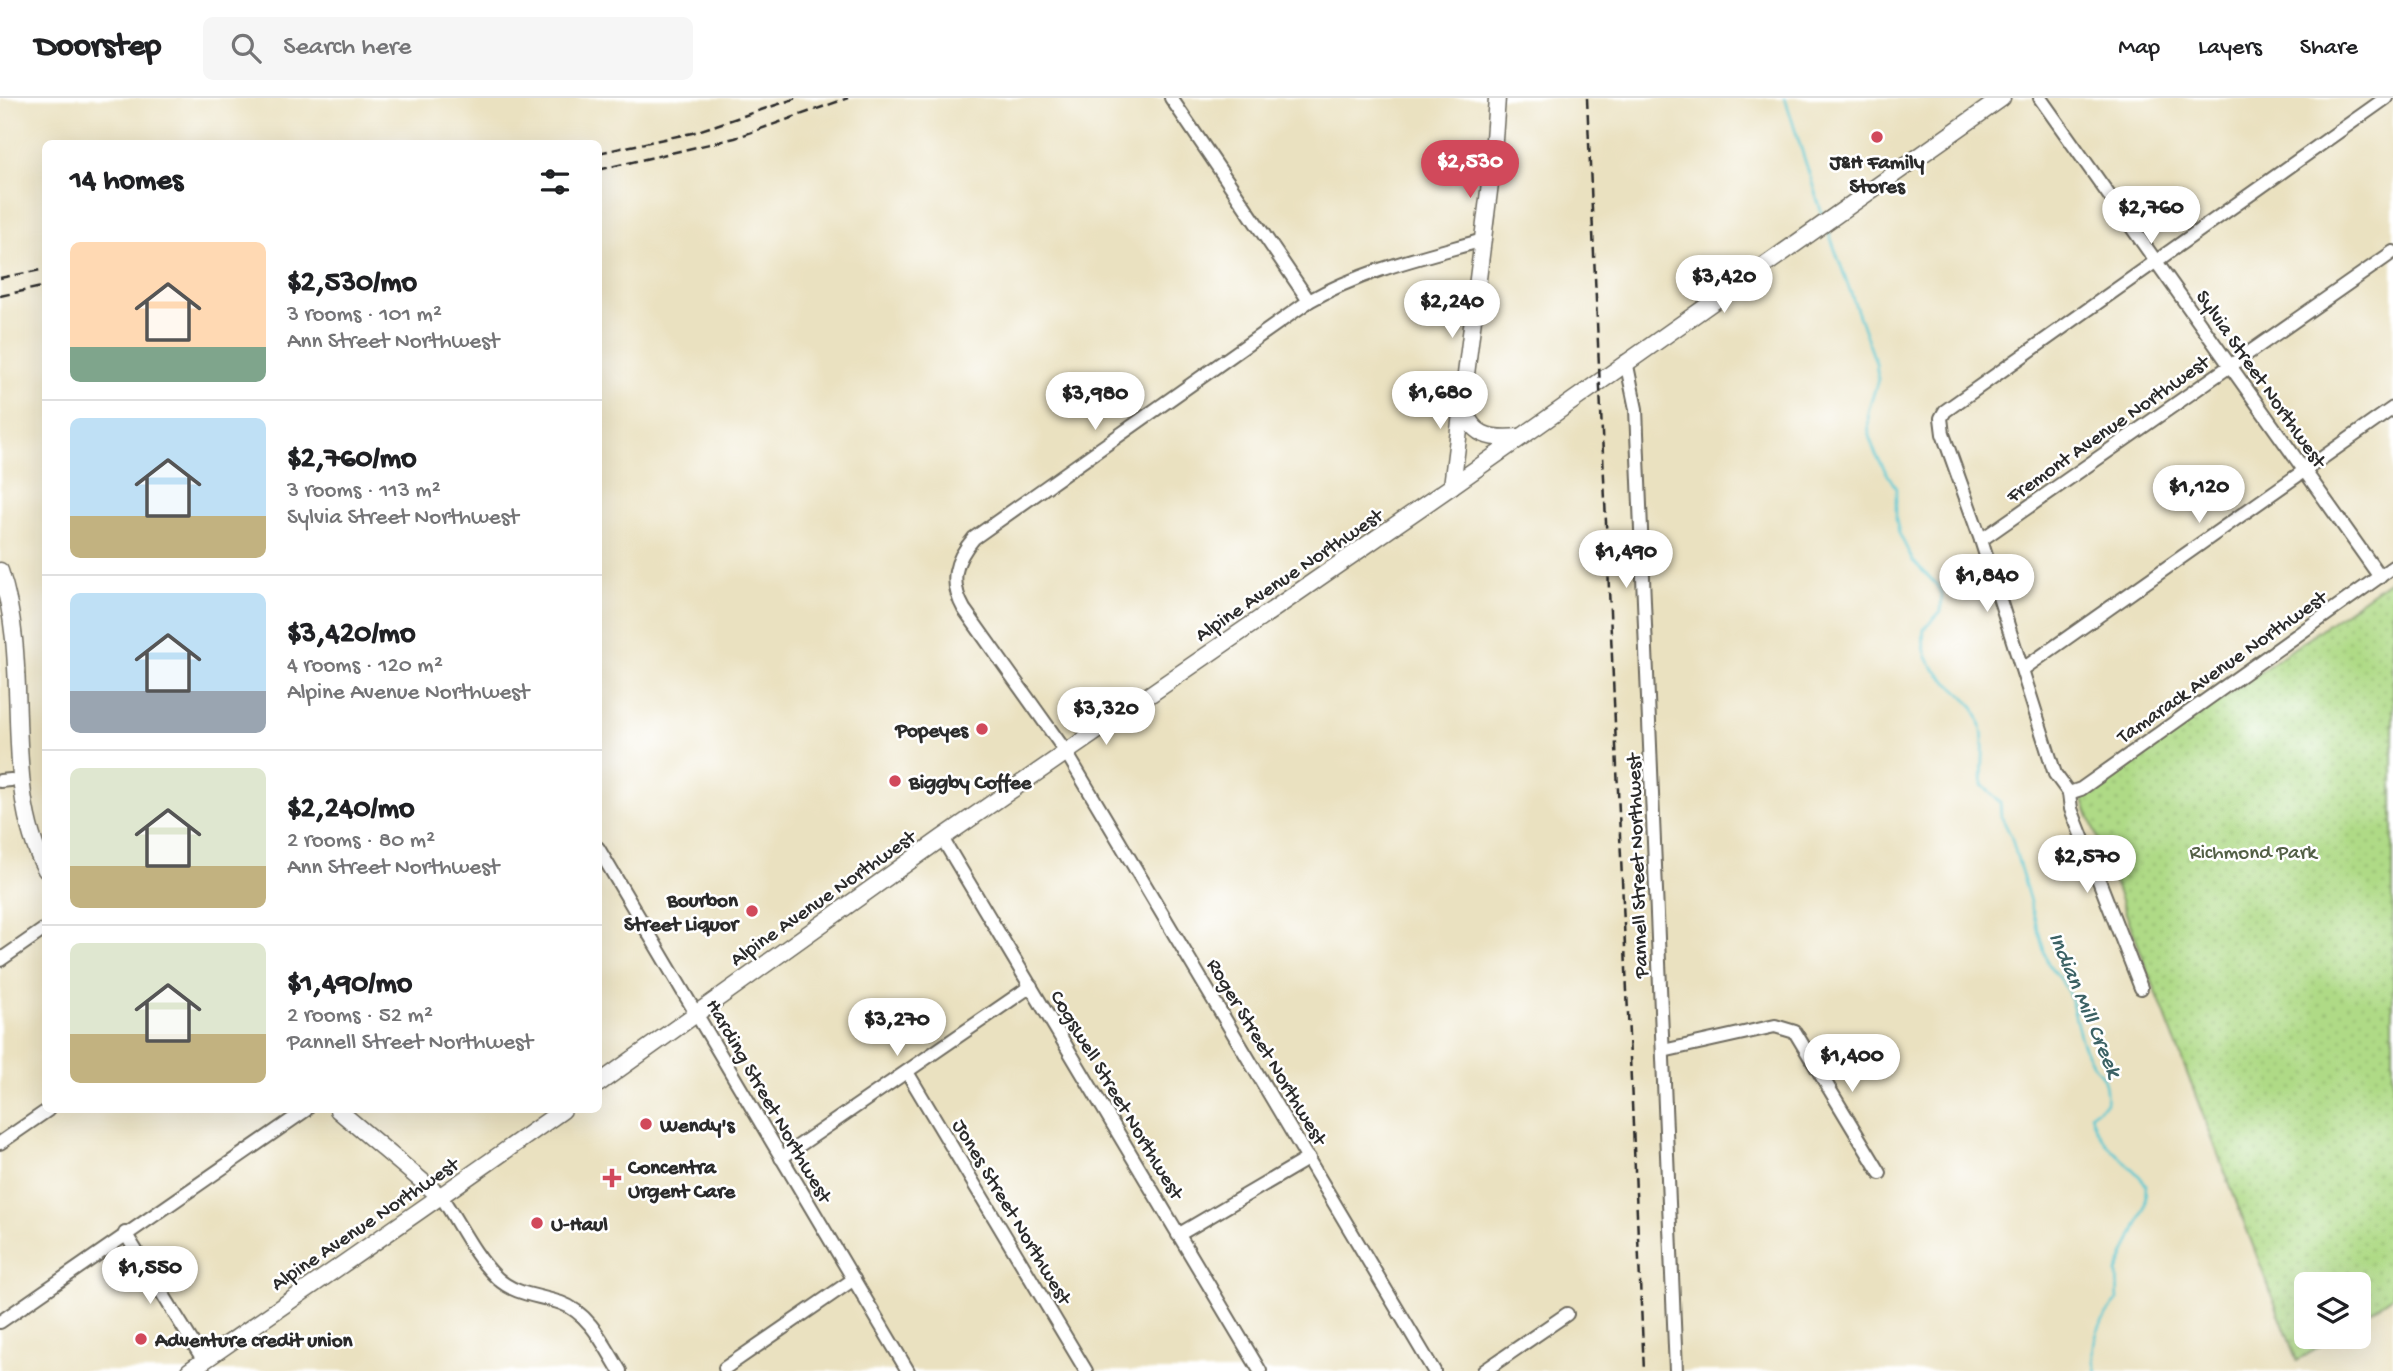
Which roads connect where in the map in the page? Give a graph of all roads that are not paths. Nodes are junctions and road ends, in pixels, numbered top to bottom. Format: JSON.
{"nodes":[{"id":1,"x":1171,"y":98,"type":"edge"},
{"id":2,"x":1497,"y":98,"type":"edge"},
{"id":3,"x":2002,"y":98,"type":"edge"},
{"id":4,"x":2040,"y":98,"type":"edge"},
{"id":5,"x":2386,"y":98,"type":"edge"},
{"id":6,"x":1483,"y":240,"type":"junction"},
{"id":7,"x":2393,"y":252,"type":"edge"},
{"id":8,"x":2157,"y":262,"type":"junction"},
{"id":9,"x":1309,"y":301,"type":"junction"},
{"id":10,"x":1626,"y":361,"type":"junction"},
{"id":11,"x":2230,"y":365,"type":"junction"},
{"id":12,"x":1463,"y":396,"type":"junction"},
{"id":13,"x":2393,"y":408,"type":"edge"},
{"id":14,"x":1519,"y":437,"type":"junction"},
{"id":15,"x":2304,"y":471,"type":"junction"},
{"id":16,"x":1452,"y":486,"type":"junction"},
{"id":17,"x":1981,"y":540,"type":"junction"},
{"id":18,"x":2393,"y":567,"type":"edge"},
{"id":19,"x":0,"y":570,"type":"edge"},
{"id":20,"x":2379,"y":577,"type":"junction"},
{"id":21,"x":2023,"y":669,"type":"junction"},
{"id":22,"x":1066,"y":752,"type":"junction"},
{"id":23,"x":5,"y":781,"type":"edge"},
{"id":24,"x":2069,"y":793,"type":"junction"},
{"id":25,"x":942,"y":838,"type":"junction"},
{"id":26,"x":602,"y":855,"type":"edge"},
{"id":27,"x":42,"y":864,"type":"edge"},
{"id":28,"x":42,"y":931,"type":"edge"},
{"id":29,"x":0,"y":960,"type":"edge"},
{"id":30,"x":1031,"y":986,"type":"junction"},
{"id":31,"x":2141,"y":988,"type":"dead end"},
{"id":32,"x":696,"y":1012,"type":"junction"},
{"id":33,"x":1663,"y":1051,"type":"junction"},
{"id":34,"x":907,"y":1072,"type":"junction"},
{"id":35,"x":602,"y":1081,"type":"edge"},
{"id":36,"x":44,"y":1113,"type":"edge"},
{"id":37,"x":302,"y":1113,"type":"edge"},
{"id":38,"x":342,"y":1113,"type":"edge"},
{"id":39,"x":559,"y":1113,"type":"edge"},
{"id":40,"x":0,"y":1143,"type":"edge"},
{"id":41,"x":781,"y":1158,"type":"junction"},
{"id":42,"x":1309,"y":1158,"type":"junction"},
{"id":43,"x":1880,"y":1173,"type":"dead end"},
{"id":44,"x":442,"y":1198,"type":"junction"},
{"id":45,"x":125,"y":1233,"type":"junction"},
{"id":46,"x":1178,"y":1235,"type":"junction"},
{"id":47,"x":853,"y":1279,"type":"junction"},
{"id":48,"x":1567,"y":1314,"type":"dead end"},
{"id":49,"x":0,"y":1322,"type":"edge"},
{"id":50,"x":204,"y":1361,"type":"junction"},
{"id":51,"x":725,"y":1368,"type":"dead end"},
{"id":52,"x":189,"y":1371,"type":"edge"},
{"id":53,"x":620,"y":1371,"type":"edge"},
{"id":54,"x":908,"y":1371,"type":"edge"},
{"id":55,"x":1086,"y":1371,"type":"edge"},
{"id":56,"x":1260,"y":1371,"type":"edge"},
{"id":57,"x":1434,"y":1371,"type":"edge"},
{"id":58,"x":1484,"y":1371,"type":"edge"},
{"id":59,"x":1676,"y":1371,"type":"edge"}],
"edges":[{"from":1,"to":9,"type":"street"},
{"from":2,"to":6,"type":"main road"},
{"from":3,"to":10,"type":"main road","name":"Alpine Avenue Northwest"},
{"from":4,"to":8,"type":"street","name":"Sylvia Street Northwest"},
{"from":5,"to":8,"type":"street"},
{"from":6,"to":9,"type":"street","name":"Roger Street Northwest"},
{"from":6,"to":12,"type":"main road"},
{"from":7,"to":11,"type":"street","name":"Fremont Avenue Northwest"},
{"from":8,"to":11,"type":"street","name":"Sylvia Street Northwest"},
{"from":8,"to":17,"type":"street"},
{"from":9,"to":22,"type":"street","name":"Roger Street Northwest"},
{"from":10,"to":14,"type":"main road","name":"Alpine Avenue Northwest"},
{"from":10,"to":33,"type":"street","name":"Pannell Street Northwest"},
{"from":11,"to":15,"type":"street","name":"Sylvia Street Northwest"},
{"from":11,"to":17,"type":"street","name":"Fremont Avenue Northwest"},
{"from":12,"to":14,"type":"main road"},
{"from":12,"to":16,"type":"main road"},
{"from":13,"to":15,"type":"street"},
{"from":14,"to":16,"type":"main road","name":"Alpine Avenue Northwest"},
{"from":15,"to":20,"type":"street","name":"Sylvia Street Northwest"},
{"from":15,"to":21,"type":"street"},
{"from":16,"to":22,"type":"main road","name":"Alpine Avenue Northwest"},
{"from":17,"to":21,"type":"street"},
{"from":18,"to":20,"type":"street","name":"Tamarack Avenue Northwest"},
{"from":19,"to":23,"type":"main road"},
{"from":20,"to":24,"type":"street","name":"Tamarack Avenue Northwest"},
{"from":21,"to":24,"type":"street"},
{"from":22,"to":25,"type":"main road","name":"Alpine Avenue Northwest"},
{"from":22,"to":42,"type":"street","name":"Roger Street Northwest"},
{"from":23,"to":27,"type":"main road"},
{"from":24,"to":31,"type":"street"},
{"from":25,"to":30,"type":"street","name":"Cogswell Street Northwest"},
{"from":25,"to":32,"type":"main road","name":"Alpine Avenue Northwest"},
{"from":26,"to":32,"type":"street","name":"Harding Street Northwest"},
{"from":28,"to":29,"type":"street"},
{"from":30,"to":34,"type":"street"},
{"from":30,"to":46,"type":"street","name":"Cogswell Street Northwest"},
{"from":32,"to":35,"type":"main road","name":"Alpine Avenue Northwest"},
{"from":32,"to":41,"type":"street","name":"Harding Street Northwest"},
{"from":33,"to":43,"type":"street"},
{"from":33,"to":59,"type":"street","name":"Pannell Street Northwest"},
{"from":34,"to":41,"type":"street"},
{"from":34,"to":55,"type":"street","name":"Jones Street Northwest"},
{"from":36,"to":40,"type":"street"},
{"from":37,"to":45,"type":"street"},
{"from":38,"to":44,"type":"main road"},
{"from":39,"to":44,"type":"main road","name":"Alpine Avenue Northwest"},
{"from":41,"to":47,"type":"street","name":"Harding Street Northwest"},
{"from":42,"to":46,"type":"street"},
{"from":42,"to":57,"type":"street","name":"Roger Street Northwest"},
{"from":44,"to":50,"type":"main road","name":"Alpine Avenue Northwest"},
{"from":44,"to":53,"type":"street"},
{"from":45,"to":49,"type":"street"},
{"from":45,"to":50,"type":"street"},
{"from":46,"to":56,"type":"street","name":"Cogswell Street Northwest"},
{"from":47,"to":51,"type":"street"},
{"from":47,"to":54,"type":"street","name":"Harding Street Northwest"},
{"from":48,"to":58,"type":"street"},
{"from":50,"to":52,"type":"main road","name":"Alpine Avenue Northwest"}]}
